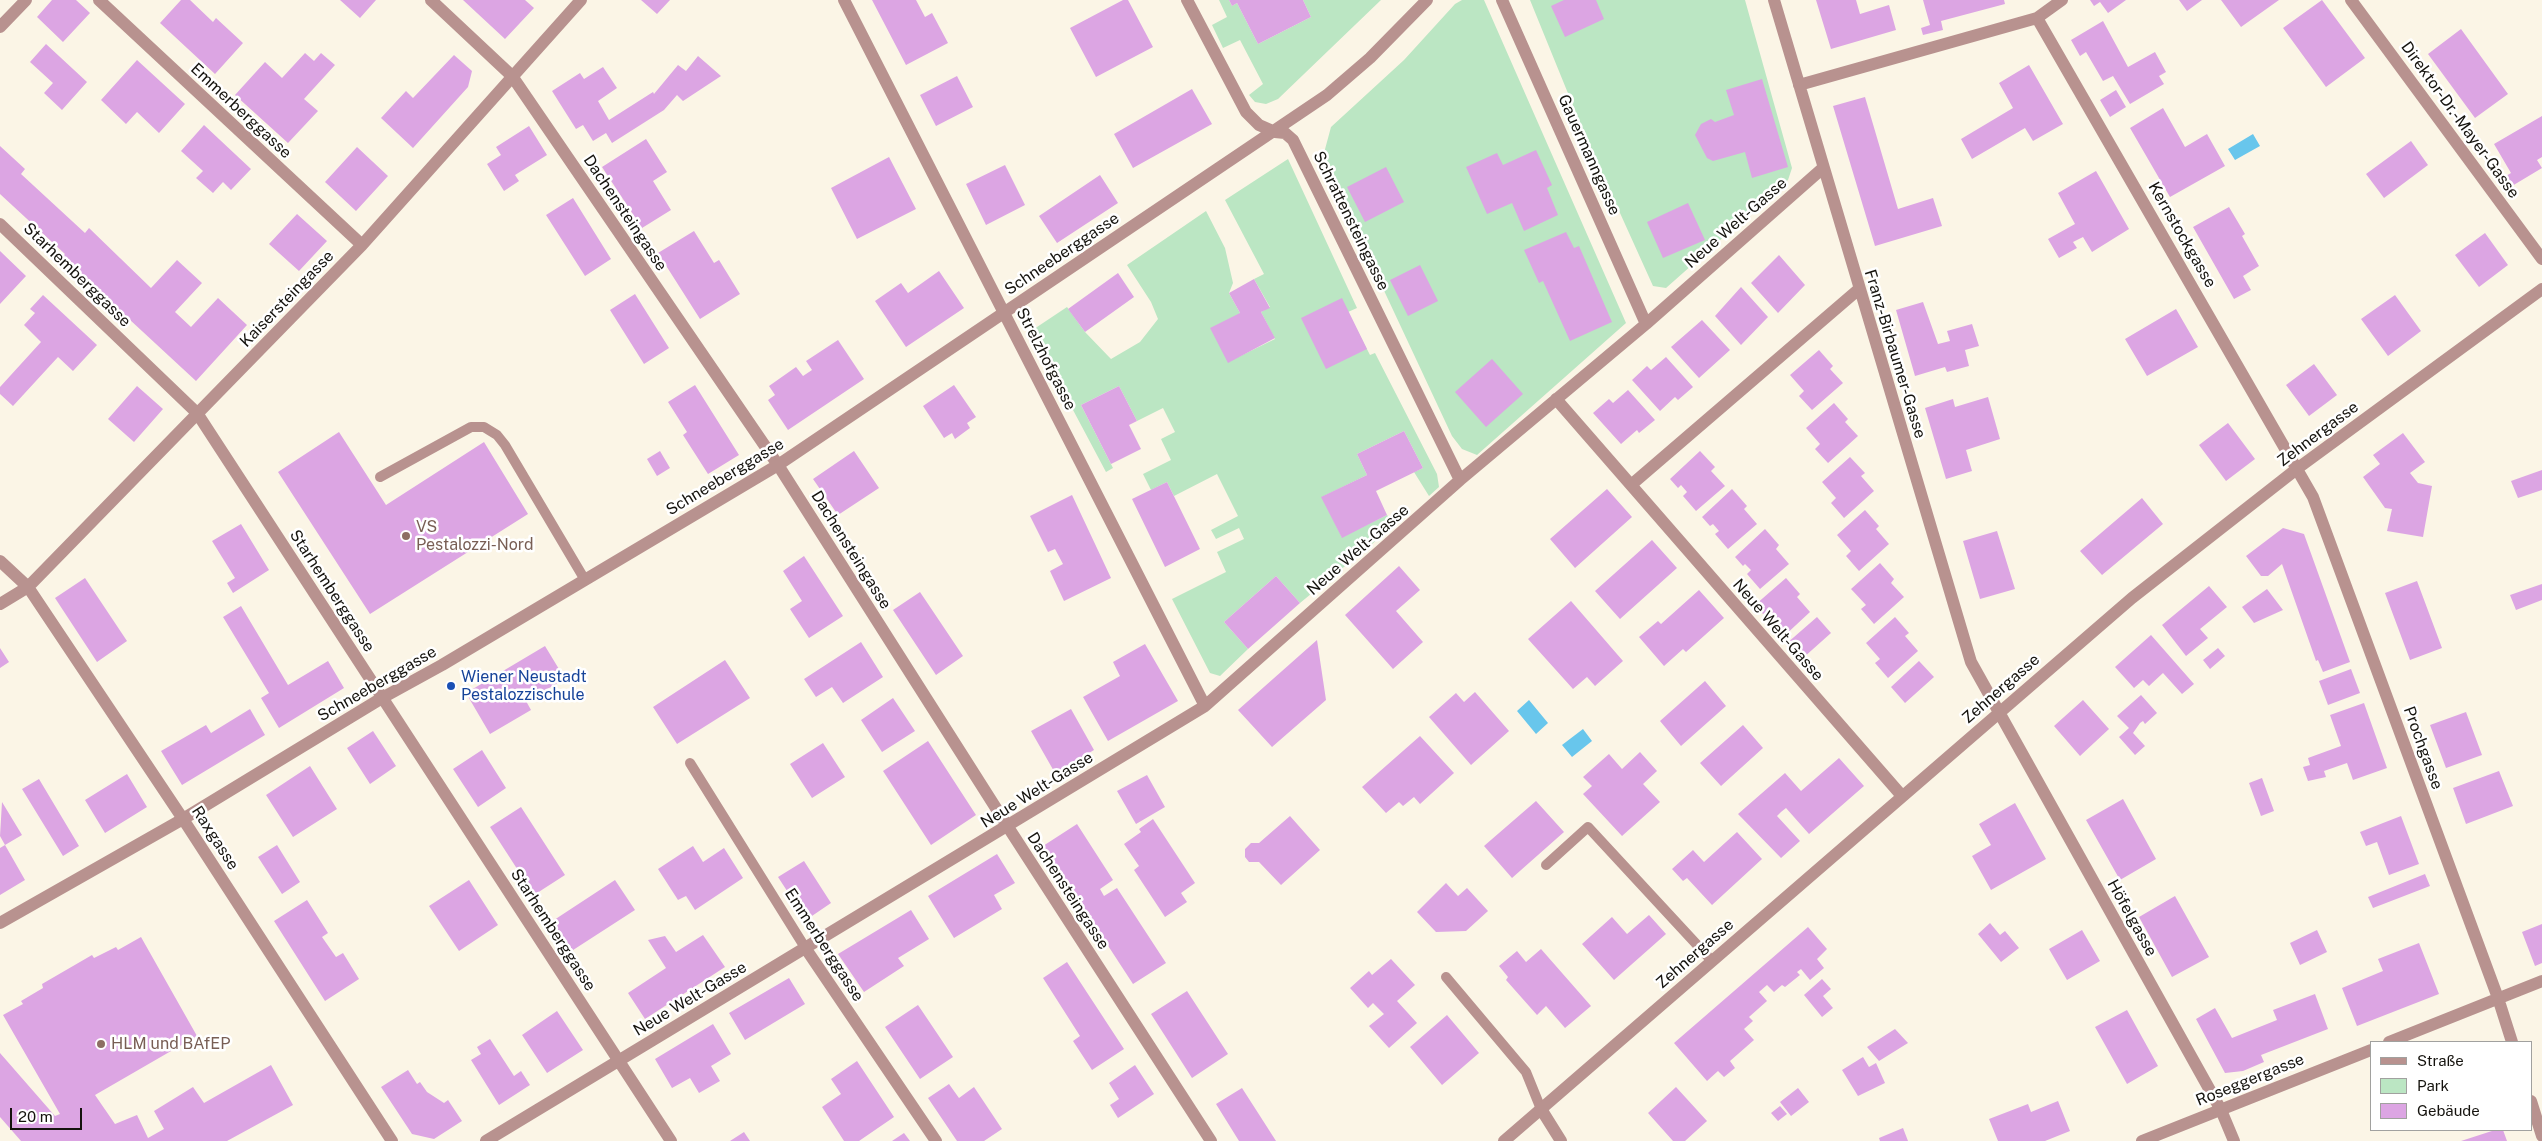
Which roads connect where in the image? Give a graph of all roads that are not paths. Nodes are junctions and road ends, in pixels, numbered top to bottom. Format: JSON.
{"nodes":[{"id":1,"x":26,"y":0,"type":"edge"},
{"id":2,"x":99,"y":0,"type":"edge"},
{"id":3,"x":432,"y":0,"type":"edge"},
{"id":4,"x":581,"y":0,"type":"edge"},
{"id":5,"x":844,"y":0,"type":"edge"},
{"id":6,"x":1187,"y":0,"type":"edge"},
{"id":7,"x":1427,"y":0,"type":"edge"},
{"id":8,"x":1502,"y":0,"type":"edge"},
{"id":9,"x":1774,"y":0,"type":"edge"},
{"id":10,"x":2062,"y":0,"type":"edge"},
{"id":11,"x":2351,"y":0,"type":"edge"},
{"id":12,"x":2037,"y":18,"type":"junction"},
{"id":13,"x":0,"y":26,"type":"edge"},
{"id":14,"x":512,"y":76,"type":"junction"},
{"id":15,"x":1799,"y":85,"type":"junction"},
{"id":16,"x":1275,"y":132,"type":"junction"},
{"id":17,"x":1823,"y":168,"type":"junction"},
{"id":18,"x":0,"y":224,"type":"edge"},
{"id":19,"x":362,"y":245,"type":"junction"},
{"id":20,"x":2542,"y":259,"type":"edge"},
{"id":21,"x":1858,"y":289,"type":"junction"},
{"id":22,"x":2542,"y":289,"type":"edge"},
{"id":23,"x":1004,"y":312,"type":"junction"},
{"id":24,"x":1646,"y":324,"type":"junction"},
{"id":25,"x":1556,"y":399,"type":"junction"},
{"id":26,"x":197,"y":413,"type":"junction"},
{"id":27,"x":778,"y":465,"type":"junction"},
{"id":28,"x":2298,"y":468,"type":"junction"},
{"id":29,"x":380,"y":477,"type":"dead end"},
{"id":30,"x":1460,"y":480,"type":"junction"},
{"id":31,"x":1631,"y":485,"type":"junction"},
{"id":32,"x":0,"y":561,"type":"edge"},
{"id":33,"x":585,"y":580,"type":"junction"},
{"id":34,"x":28,"y":587,"type":"junction"},
{"id":35,"x":0,"y":604,"type":"edge"},
{"id":36,"x":382,"y":698,"type":"junction"},
{"id":37,"x":1205,"y":706,"type":"junction"},
{"id":38,"x":1998,"y":712,"type":"junction"},
{"id":39,"x":690,"y":763,"type":"dead end"},
{"id":40,"x":1902,"y":796,"type":"junction"},
{"id":41,"x":183,"y":819,"type":"junction"},
{"id":42,"x":1008,"y":827,"type":"junction"},
{"id":43,"x":1546,"y":865,"type":"dead end"},
{"id":44,"x":0,"y":923,"type":"edge"},
{"id":45,"x":806,"y":948,"type":"junction"},
{"id":46,"x":1712,"y":961,"type":"junction"},
{"id":47,"x":1446,"y":976,"type":"dead end"},
{"id":48,"x":2542,"y":981,"type":"edge"},
{"id":49,"x":2498,"y":998,"type":"junction"},
{"id":50,"x":2391,"y":1041,"type":"edge"},
{"id":51,"x":2512,"y":1041,"type":"edge"},
{"id":52,"x":2370,"y":1050,"type":"edge"},
{"id":53,"x":618,"y":1060,"type":"junction"},
{"id":54,"x":2532,"y":1104,"type":"edge"},
{"id":55,"x":1541,"y":1108,"type":"junction"},
{"id":56,"x":2221,"y":1110,"type":"junction"},
{"id":57,"x":2542,"y":1136,"type":"edge"},
{"id":58,"x":392,"y":1141,"type":"edge"},
{"id":59,"x":486,"y":1141,"type":"edge"},
{"id":60,"x":671,"y":1141,"type":"edge"},
{"id":61,"x":936,"y":1141,"type":"edge"},
{"id":62,"x":1211,"y":1141,"type":"edge"},
{"id":63,"x":1504,"y":1141,"type":"edge"},
{"id":64,"x":1561,"y":1141,"type":"edge"},
{"id":65,"x":2142,"y":1141,"type":"edge"},
{"id":66,"x":2234,"y":1141,"type":"edge"}],
"edges":[{"from":1,"to":13,"type":"street"},
{"from":2,"to":19,"type":"street","name":"Emmerberggasse"},
{"from":3,"to":14,"type":"street","name":"Dachensteingasse"},
{"from":4,"to":14,"type":"street","name":"Kaisersteingasse"},
{"from":5,"to":23,"type":"street","name":"Strelzhofgasse"},
{"from":6,"to":16,"type":"street","name":"Schrattensteingasse"},
{"from":7,"to":16,"type":"street","name":"Schneeberggasse"},
{"from":8,"to":24,"type":"street","name":"Gauermanngasse"},
{"from":9,"to":15,"type":"street","name":"Franz-Birbaumer-Gasse"},
{"from":10,"to":12,"type":"street"},
{"from":11,"to":20,"type":"street","name":"Direktor-Dr.-Mayer-Gasse"},
{"from":12,"to":15,"type":"street"},
{"from":12,"to":28,"type":"street","name":"Kernstockgasse"},
{"from":14,"to":19,"type":"street","name":"Kaisersteingasse"},
{"from":14,"to":27,"type":"street","name":"Dachensteingasse"},
{"from":15,"to":17,"type":"street","name":"Franz-Birbaumer-Gasse"},
{"from":16,"to":23,"type":"street","name":"Schneeberggasse"},
{"from":16,"to":30,"type":"street","name":"Schrattensteingasse"},
{"from":17,"to":21,"type":"street","name":"Franz-Birbaumer-Gasse"},
{"from":17,"to":24,"type":"street","name":"Neue Welt-Gasse"},
{"from":18,"to":26,"type":"street","name":"Starhemberggasse"},
{"from":19,"to":26,"type":"street","name":"Kaisersteingasse"},
{"from":21,"to":31,"type":"street"},
{"from":21,"to":38,"type":"street","name":"Franz-Birbaumer-Gasse"},
{"from":22,"to":28,"type":"street","name":"Zehnergasse"},
{"from":23,"to":27,"type":"street","name":"Schneeberggasse"},
{"from":23,"to":37,"type":"street","name":"Strelzhofgasse"},
{"from":24,"to":25,"type":"street","name":"Neue Welt-Gasse"},
{"from":25,"to":30,"type":"street","name":"Neue Welt-Gasse"},
{"from":25,"to":31,"type":"street","name":"Neue Welt-Gasse"},
{"from":26,"to":34,"type":"street","name":"Kaisersteingasse"},
{"from":26,"to":36,"type":"street","name":"Starhemberggasse"},
{"from":27,"to":33,"type":"street","name":"Schneeberggasse"},
{"from":27,"to":42,"type":"street","name":"Dachensteingasse"},
{"from":28,"to":38,"type":"street","name":"Zehnergasse"},
{"from":28,"to":49,"type":"street","name":"Prochgasse"},
{"from":29,"to":33,"type":"lane"},
{"from":30,"to":37,"type":"street","name":"Neue Welt-Gasse"},
{"from":31,"to":40,"type":"street","name":"Neue Welt-Gasse"},
{"from":32,"to":34,"type":"street","name":"Raxgasse"},
{"from":33,"to":36,"type":"street","name":"Schneeberggasse"},
{"from":34,"to":35,"type":"street","name":"Kaisersteingasse"},
{"from":34,"to":41,"type":"street","name":"Raxgasse"},
{"from":36,"to":41,"type":"street","name":"Schneeberggasse"},
{"from":36,"to":53,"type":"street","name":"Starhemberggasse"},
{"from":37,"to":42,"type":"street","name":"Neue Welt-Gasse"},
{"from":38,"to":40,"type":"street","name":"Zehnergasse"},
{"from":38,"to":56,"type":"street","name":"Höfelgasse"},
{"from":39,"to":45,"type":"lane","name":"Emmerberggasse"},
{"from":40,"to":46,"type":"street","name":"Zehnergasse"},
{"from":41,"to":44,"type":"street","name":"Schneeberggasse"},
{"from":41,"to":58,"type":"street","name":"Raxgasse"},
{"from":42,"to":45,"type":"street","name":"Neue Welt-Gasse"},
{"from":42,"to":62,"type":"street","name":"Dachensteingasse"},
{"from":43,"to":46,"type":"lane"},
{"from":45,"to":53,"type":"street","name":"Neue Welt-Gasse"},
{"from":45,"to":61,"type":"street","name":"Emmerberggasse"},
{"from":46,"to":55,"type":"street","name":"Zehnergasse"},
{"from":47,"to":55,"type":"lane"},
{"from":48,"to":49,"type":"street"},
{"from":49,"to":50,"type":"street"},
{"from":49,"to":51,"type":"street","name":"Prochgasse"},
{"from":52,"to":56,"type":"street","name":"Roseggergasse"},
{"from":53,"to":59,"type":"street","name":"Neue Welt-Gasse"},
{"from":53,"to":60,"type":"street","name":"Starhemberggasse"},
{"from":54,"to":57,"type":"street"},
{"from":55,"to":63,"type":"street","name":"Zehnergasse"},
{"from":55,"to":64,"type":"street"},
{"from":56,"to":65,"type":"street","name":"Roseggergasse"},
{"from":56,"to":66,"type":"street","name":"Höfelgasse"}]}
